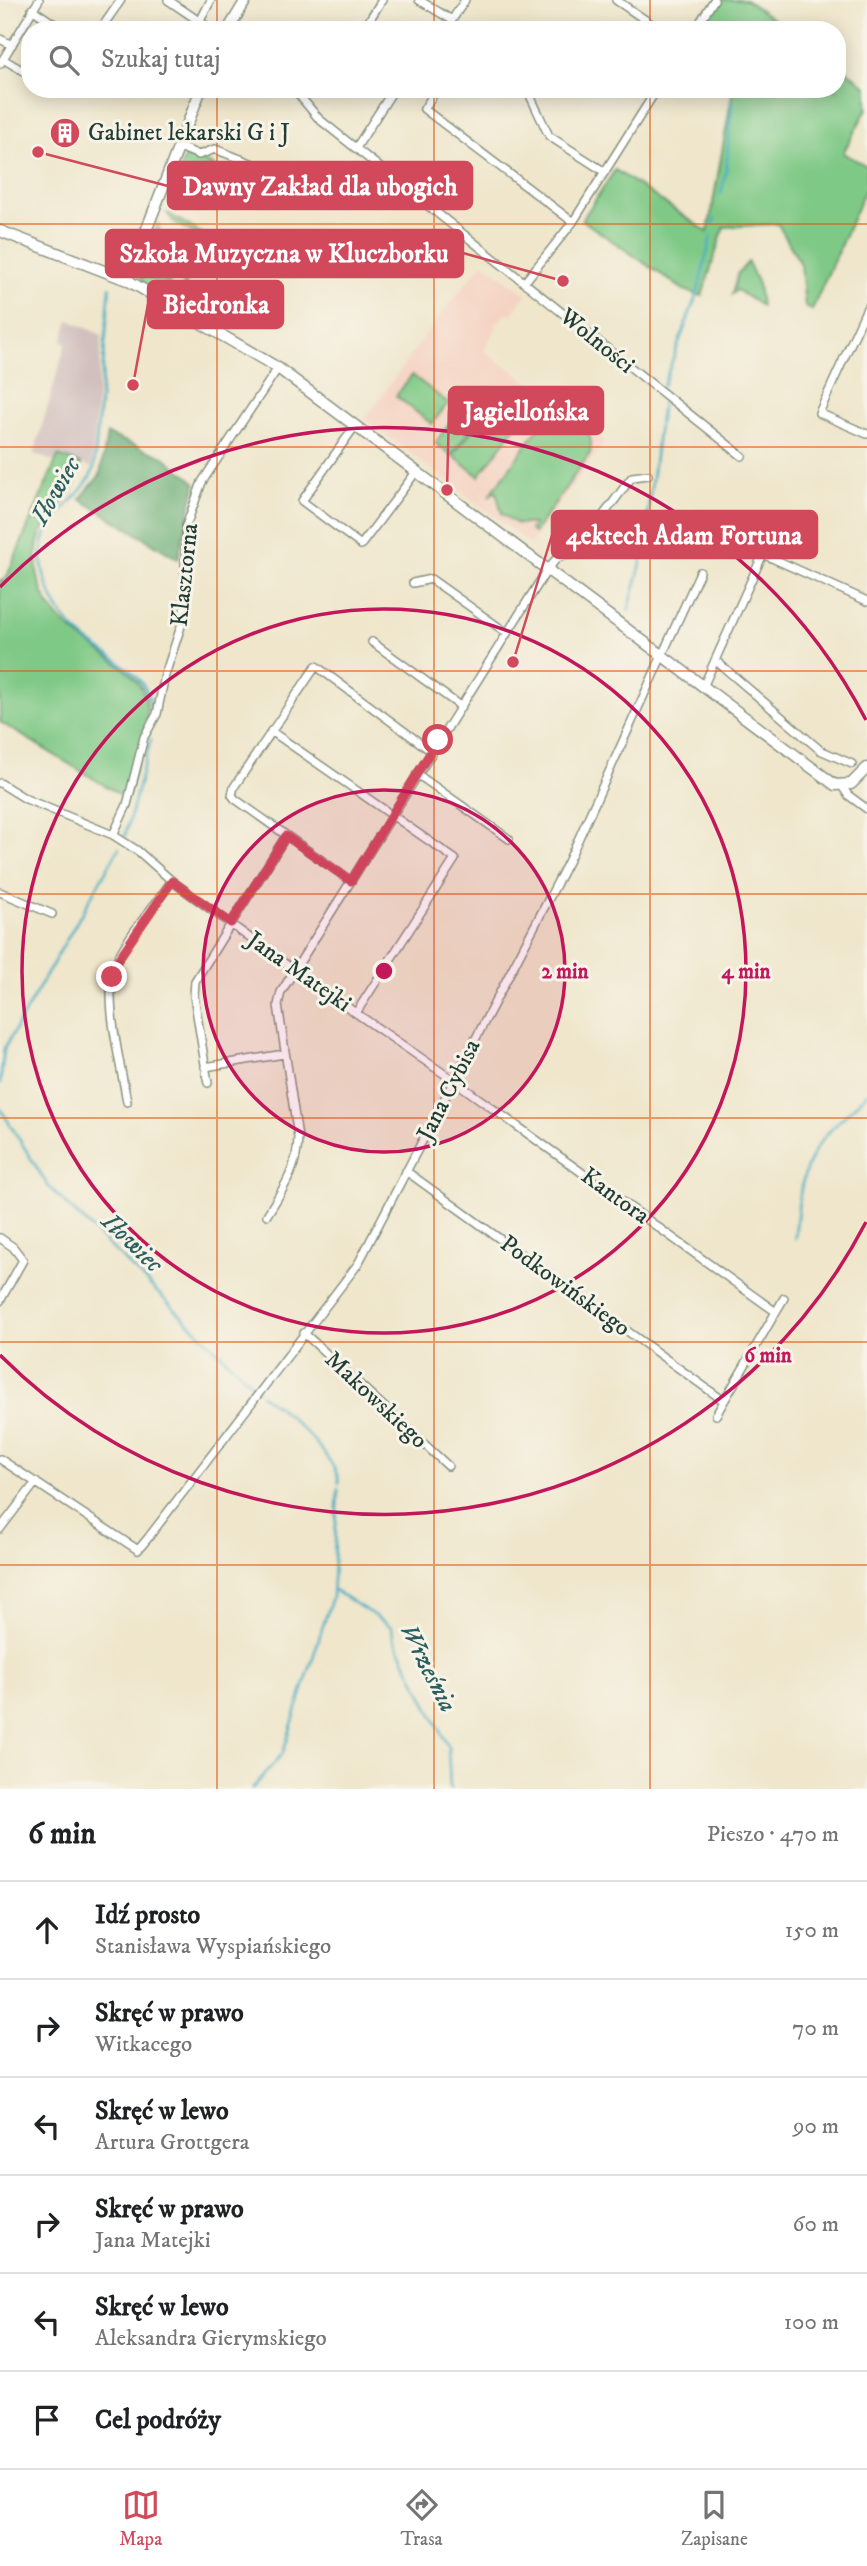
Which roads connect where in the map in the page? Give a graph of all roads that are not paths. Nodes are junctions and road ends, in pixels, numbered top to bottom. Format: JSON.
{"nodes":[{"id":1,"x":121,"y":0,"type":"edge"},
{"id":2,"x":168,"y":0,"type":"edge"},
{"id":3,"x":211,"y":0,"type":"edge"},
{"id":4,"x":246,"y":0,"type":"edge"},
{"id":5,"x":382,"y":0,"type":"edge"},
{"id":6,"x":419,"y":0,"type":"edge"},
{"id":7,"x":465,"y":0,"type":"edge"},
{"id":8,"x":616,"y":0,"type":"edge"},
{"id":9,"x":714,"y":0,"type":"edge"},
{"id":10,"x":36,"y":3,"type":"edge"},
{"id":11,"x":26,"y":21,"type":"edge"},
{"id":12,"x":54,"y":21,"type":"edge"},
{"id":13,"x":106,"y":21,"type":"edge"},
{"id":14,"x":200,"y":21,"type":"joint"},
{"id":15,"x":235,"y":21,"type":"edge"},
{"id":16,"x":369,"y":21,"type":"edge"},
{"id":17,"x":647,"y":21,"type":"edge"},
{"id":18,"x":701,"y":21,"type":"edge"},
{"id":19,"x":21,"y":29,"type":"edge"},
{"id":20,"x":0,"y":39,"type":"edge"},
{"id":21,"x":12,"y":45,"type":"junction"},
{"id":22,"x":2,"y":62,"type":"edge"},
{"id":23,"x":21,"y":71,"type":"edge"},
{"id":24,"x":198,"y":98,"type":"edge"},
{"id":25,"x":302,"y":98,"type":"edge"},
{"id":26,"x":388,"y":98,"type":"edge"},
{"id":27,"x":431,"y":98,"type":"edge"},
{"id":28,"x":531,"y":98,"type":"edge"},
{"id":29,"x":651,"y":98,"type":"edge"},
{"id":30,"x":179,"y":147,"type":"junction"},
{"id":31,"x":356,"y":148,"type":"junction"},
{"id":32,"x":258,"y":166,"type":"dead end"},
{"id":33,"x":605,"y":172,"type":"junction"},
{"id":34,"x":573,"y":222,"type":"junction"},
{"id":35,"x":0,"y":232,"type":"edge"},
{"id":36,"x":127,"y":280,"type":"junction"},
{"id":37,"x":524,"y":283,"type":"junction"},
{"id":38,"x":867,"y":308,"type":"edge"},
{"id":39,"x":278,"y":368,"type":"junction"},
{"id":40,"x":355,"y":426,"type":"junction"},
{"id":41,"x":867,"y":434,"type":"edge"},
{"id":42,"x":742,"y":456,"type":"dead end"},
{"id":43,"x":416,"y":472,"type":"junction"},
{"id":44,"x":648,"y":475,"type":"dead end"},
{"id":45,"x":547,"y":570,"type":"junction"},
{"id":46,"x":700,"y":572,"type":"dead end"},
{"id":47,"x":413,"y":583,"type":"dead end"},
{"id":48,"x":867,"y":601,"type":"edge"},
{"id":49,"x":507,"y":633,"type":"junction"},
{"id":50,"x":372,"y":642,"type":"dead end"},
{"id":51,"x":663,"y":657,"type":"junction"},
{"id":52,"x":715,"y":660,"type":"junction"},
{"id":53,"x":703,"y":687,"type":"junction"},
{"id":54,"x":460,"y":706,"type":"junction"},
{"id":55,"x":271,"y":731,"type":"junction"},
{"id":56,"x":431,"y":751,"type":"junction"},
{"id":57,"x":852,"y":764,"type":"dead end"},
{"id":58,"x":867,"y":768,"type":"edge"},
{"id":59,"x":417,"y":774,"type":"junction"},
{"id":60,"x":0,"y":783,"type":"edge"},
{"id":61,"x":842,"y":786,"type":"junction"},
{"id":62,"x":867,"y":809,"type":"edge"},
{"id":63,"x":392,"y":815,"type":"junction"},
{"id":64,"x":113,"y":835,"type":"junction"},
{"id":65,"x":286,"y":836,"type":"junction"},
{"id":66,"x":509,"y":839,"type":"dead end"},
{"id":67,"x":172,"y":881,"type":"junction"},
{"id":68,"x":351,"y":881,"type":"junction"},
{"id":69,"x":0,"y":892,"type":"edge"},
{"id":70,"x":51,"y":914,"type":"dead end"},
{"id":71,"x":231,"y":923,"type":"junction"},
{"id":72,"x":295,"y":971,"type":"junction"},
{"id":73,"x":356,"y":1013,"type":"junction"},
{"id":74,"x":285,"y":1054,"type":"junction"},
{"id":75,"x":205,"y":1067,"type":"junction"},
{"id":76,"x":453,"y":1080,"type":"junction"},
{"id":77,"x":208,"y":1083,"type":"dead end"},
{"id":78,"x":127,"y":1102,"type":"dead end"},
{"id":79,"x":407,"y":1171,"type":"junction"},
{"id":80,"x":267,"y":1215,"type":"dead end"},
{"id":81,"x":0,"y":1238,"type":"edge"},
{"id":82,"x":784,"y":1298,"type":"dead end"},
{"id":83,"x":0,"y":1301,"type":"edge"},
{"id":84,"x":776,"y":1312,"type":"junction"},
{"id":85,"x":304,"y":1333,"type":"junction"},
{"id":86,"x":724,"y":1401,"type":"junction"},
{"id":87,"x":716,"y":1415,"type":"dead end"},
{"id":88,"x":0,"y":1459,"type":"edge"},
{"id":89,"x":448,"y":1466,"type":"dead end"},
{"id":90,"x":36,"y":1482,"type":"junction"},
{"id":91,"x":0,"y":1529,"type":"edge"}],
"edges":[{"from":1,"to":13,"type":"street"},
{"from":2,"to":14,"type":"street"},
{"from":3,"to":14,"type":"street"},
{"from":4,"to":15,"type":"street"},
{"from":5,"to":16,"type":"street"},
{"from":6,"to":7,"type":"street"},
{"from":8,"to":17,"type":"street"},
{"from":9,"to":18,"type":"street"},
{"from":10,"to":11,"type":"street"},
{"from":10,"to":12,"type":"street"},
{"from":19,"to":21,"type":"street"},
{"from":20,"to":21,"type":"street"},
{"from":21,"to":22,"type":"street"},
{"from":22,"to":23,"type":"street"},
{"from":24,"to":30,"type":"street"},
{"from":25,"to":31,"type":"street","name":"Wolności"},
{"from":26,"to":31,"type":"street"},
{"from":27,"to":34,"type":"street"},
{"from":28,"to":33,"type":"street"},
{"from":29,"to":33,"type":"street"},
{"from":30,"to":32,"type":"street"},
{"from":30,"to":36,"type":"street"},
{"from":31,"to":37,"type":"street","name":"Wolności"},
{"from":33,"to":34,"type":"street"},
{"from":34,"to":37,"type":"street"},
{"from":35,"to":36,"type":"street"},
{"from":36,"to":39,"type":"street"},
{"from":37,"to":42,"type":"street","name":"Wolności"},
{"from":38,"to":41,"type":"street"},
{"from":39,"to":40,"type":"street"},
{"from":39,"to":64,"type":"street","name":"Klasztorna"},
{"from":40,"to":43,"type":"street"},
{"from":40,"to":43,"type":"street"},
{"from":43,"to":45,"type":"street"},
{"from":44,"to":45,"type":"street"},
{"from":45,"to":49,"type":"street"},
{"from":45,"to":51,"type":"street"},
{"from":46,"to":51,"type":"street","name":"Jana Cybisa"},
{"from":47,"to":49,"type":"street"},
{"from":48,"to":52,"type":"street"},
{"from":49,"to":54,"type":"street"},
{"from":50,"to":54,"type":"street"},
{"from":51,"to":53,"type":"street"},
{"from":51,"to":76,"type":"street","name":"Jana Cybisa"},
{"from":52,"to":53,"type":"street"},
{"from":52,"to":57,"type":"street"},
{"from":53,"to":61,"type":"street"},
{"from":54,"to":56,"type":"street"},
{"from":55,"to":56,"type":"street"},
{"from":55,"to":63,"type":"street"},
{"from":55,"to":65,"type":"street"},
{"from":56,"to":59,"type":"street"},
{"from":58,"to":61,"type":"street"},
{"from":59,"to":63,"type":"street"},
{"from":59,"to":66,"type":"street"},
{"from":60,"to":64,"type":"street","name":"Jana Matejki"},
{"from":61,"to":62,"type":"street"},
{"from":63,"to":68,"type":"street"},
{"from":63,"to":73,"type":"street"},
{"from":64,"to":67,"type":"street","name":"Jana Matejki"},
{"from":65,"to":68,"type":"street"},
{"from":65,"to":71,"type":"street"},
{"from":67,"to":71,"type":"street","name":"Jana Matejki"},
{"from":67,"to":78,"type":"street"},
{"from":68,"to":72,"type":"street"},
{"from":69,"to":70,"type":"street"},
{"from":71,"to":72,"type":"street","name":"Jana Matejki"},
{"from":71,"to":75,"type":"street"},
{"from":72,"to":73,"type":"street","name":"Jana Matejki"},
{"from":72,"to":74,"type":"street"},
{"from":73,"to":76,"type":"street","name":"Jana Matejki"},
{"from":74,"to":75,"type":"street"},
{"from":74,"to":80,"type":"street"},
{"from":75,"to":77,"type":"street"},
{"from":76,"to":79,"type":"street","name":"Jana Cybisa"},
{"from":76,"to":84,"type":"street","name":"Kantora"},
{"from":79,"to":85,"type":"street","name":"Jana Cybisa"},
{"from":79,"to":86,"type":"street","name":"Podkowińskiego"},
{"from":81,"to":83,"type":"street"},
{"from":82,"to":84,"type":"street"},
{"from":84,"to":86,"type":"street"},
{"from":85,"to":89,"type":"street","name":"Makowskiego"},
{"from":85,"to":90,"type":"street","name":"Jana Cybisa"},
{"from":86,"to":87,"type":"street"},
{"from":88,"to":90,"type":"street"},
{"from":90,"to":91,"type":"street"}]}
